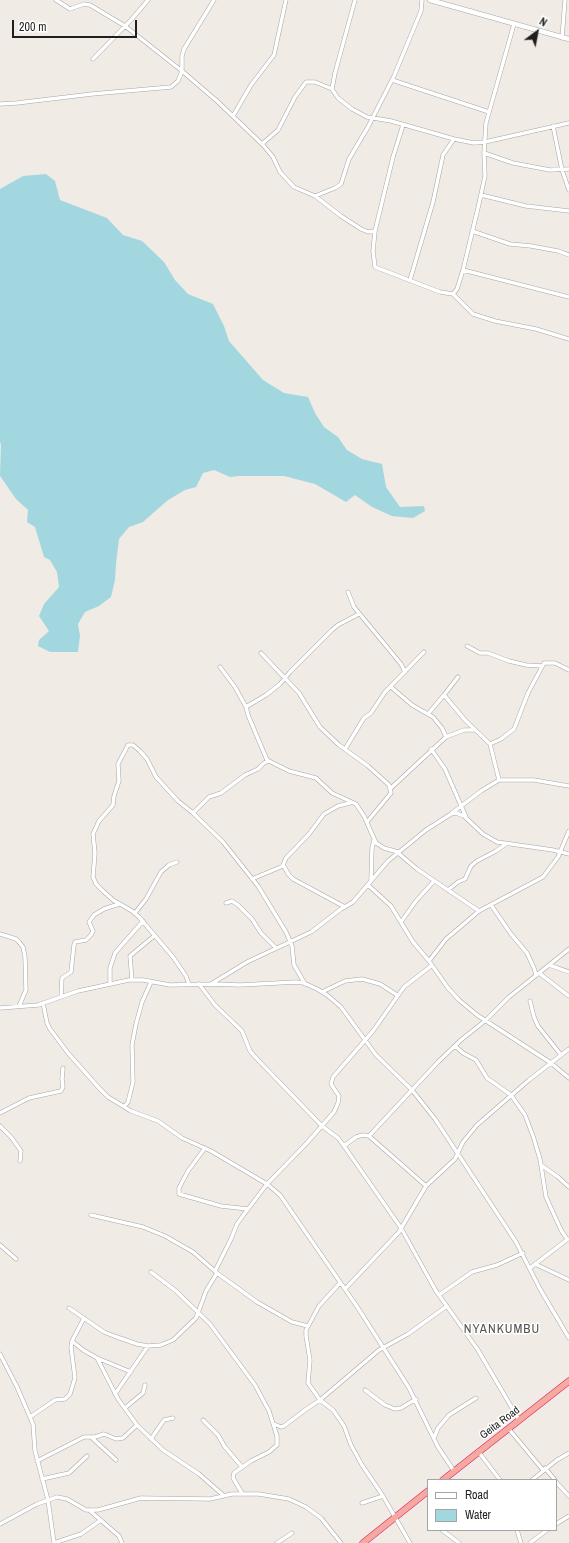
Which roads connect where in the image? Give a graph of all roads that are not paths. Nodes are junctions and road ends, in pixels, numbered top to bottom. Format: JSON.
{"nodes":[{"id":1,"x":56,"y":0,"type":"edge"},
{"id":2,"x":148,"y":0,"type":"edge"},
{"id":3,"x":214,"y":0,"type":"edge"},
{"id":4,"x":286,"y":0,"type":"edge"},
{"id":5,"x":356,"y":0,"type":"edge"},
{"id":6,"x":422,"y":0,"type":"edge"},
{"id":7,"x":430,"y":0,"type":"edge"},
{"id":8,"x":565,"y":0,"type":"edge"},
{"id":9,"x":514,"y":24,"type":"junction"},
{"id":10,"x":125,"y":26,"type":"junction"},
{"id":11,"x":562,"y":38,"type":"junction"},
{"id":12,"x":569,"y":39,"type":"edge"},
{"id":13,"x":93,"y":59,"type":"dead end"},
{"id":14,"x":182,"y":71,"type":"junction"},
{"id":15,"x":392,"y":80,"type":"junction"},
{"id":16,"x":332,"y":89,"type":"junction"},
{"id":17,"x":0,"y":104,"type":"edge"},
{"id":18,"x":489,"y":112,"type":"junction"},
{"id":19,"x":233,"y":116,"type":"junction"},
{"id":20,"x":373,"y":118,"type":"junction"},
{"id":21,"x":569,"y":123,"type":"edge"},
{"id":22,"x":403,"y":125,"type":"junction"},
{"id":23,"x":553,"y":126,"type":"junction"},
{"id":24,"x":454,"y":139,"type":"junction"},
{"id":25,"x":485,"y":142,"type":"junction"},
{"id":26,"x":262,"y":144,"type":"junction"},
{"id":27,"x":484,"y":153,"type":"junction"},
{"id":28,"x":569,"y":169,"type":"edge"},
{"id":29,"x":562,"y":170,"type":"junction"},
{"id":30,"x":569,"y":190,"type":"edge"},
{"id":31,"x":481,"y":195,"type":"junction"},
{"id":32,"x":315,"y":196,"type":"junction"},
{"id":33,"x":569,"y":211,"type":"edge"},
{"id":34,"x":375,"y":231,"type":"junction"},
{"id":35,"x":472,"y":231,"type":"junction"},
{"id":36,"x":569,"y":255,"type":"edge"},
{"id":37,"x":463,"y":270,"type":"junction"},
{"id":38,"x":410,"y":280,"type":"junction"},
{"id":39,"x":453,"y":294,"type":"junction"},
{"id":40,"x":569,"y":296,"type":"edge"},
{"id":41,"x":569,"y":339,"type":"edge"},
{"id":42,"x":348,"y":592,"type":"dead end"},
{"id":43,"x":360,"y":614,"type":"junction"},
{"id":44,"x":467,"y":646,"type":"dead end"},
{"id":45,"x":424,"y":652,"type":"dead end"},
{"id":46,"x":261,"y":653,"type":"dead end"},
{"id":47,"x":542,"y":666,"type":"junction"},
{"id":48,"x":220,"y":667,"type":"dead end"},
{"id":49,"x":569,"y":670,"type":"edge"},
{"id":50,"x":405,"y":672,"type":"junction"},
{"id":51,"x":458,"y":677,"type":"dead end"},
{"id":52,"x":285,"y":679,"type":"junction"},
{"id":53,"x":391,"y":687,"type":"junction"},
{"id":54,"x":444,"y":695,"type":"junction"},
{"id":55,"x":246,"y":707,"type":"junction"},
{"id":56,"x":428,"y":714,"type":"junction"},
{"id":57,"x":475,"y":730,"type":"junction"},
{"id":58,"x":446,"y":737,"type":"junction"},
{"id":59,"x":490,"y":744,"type":"junction"},
{"id":60,"x":345,"y":749,"type":"junction"},
{"id":61,"x":431,"y":749,"type":"junction"},
{"id":62,"x":269,"y":761,"type":"junction"},
{"id":63,"x":499,"y":780,"type":"junction"},
{"id":64,"x":569,"y":786,"type":"edge"},
{"id":65,"x":391,"y":788,"type":"junction"},
{"id":66,"x":351,"y":802,"type":"junction"},
{"id":67,"x":462,"y":806,"type":"junction"},
{"id":68,"x":194,"y":813,"type":"junction"},
{"id":69,"x":452,"y":813,"type":"junction"},
{"id":70,"x":467,"y":818,"type":"junction"},
{"id":71,"x":367,"y":822,"type":"junction"},
{"id":72,"x":569,"y":831,"type":"edge"},
{"id":73,"x":374,"y":840,"type":"junction"},
{"id":74,"x":506,"y":844,"type":"junction"},
{"id":75,"x":398,"y":852,"type":"junction"},
{"id":76,"x":561,"y":852,"type":"junction"},
{"id":77,"x":569,"y":854,"type":"edge"},
{"id":78,"x":177,"y":862,"type":"dead end"},
{"id":79,"x":283,"y":866,"type":"junction"},
{"id":80,"x":252,"y":879,"type":"junction"},
{"id":81,"x":372,"y":880,"type":"junction"},
{"id":82,"x":434,"y":881,"type":"junction"},
{"id":83,"x":368,"y":885,"type":"junction"},
{"id":84,"x":448,"y":890,"type":"junction"},
{"id":85,"x":226,"y":903,"type":"dead end"},
{"id":86,"x":119,"y":904,"type":"junction"},
{"id":87,"x":491,"y":905,"type":"junction"},
{"id":88,"x":345,"y":907,"type":"junction"},
{"id":89,"x":479,"y":911,"type":"junction"},
{"id":90,"x":135,"y":913,"type":"junction"},
{"id":91,"x":142,"y":921,"type":"junction"},
{"id":92,"x":401,"y":922,"type":"junction"},
{"id":93,"x":0,"y":934,"type":"edge"},
{"id":94,"x":154,"y":936,"type":"junction"},
{"id":95,"x":290,"y":941,"type":"junction"},
{"id":96,"x":276,"y":948,"type":"junction"},
{"id":97,"x":569,"y":948,"type":"edge"},
{"id":98,"x":429,"y":961,"type":"junction"},
{"id":99,"x":549,"y":965,"type":"junction"},
{"id":100,"x":431,"y":966,"type":"junction"},
{"id":101,"x":569,"y":972,"type":"edge"},
{"id":102,"x":538,"y":974,"type":"junction"},
{"id":103,"x":132,"y":980,"type":"junction"},
{"id":104,"x":151,"y":982,"type":"junction"},
{"id":105,"x":110,"y":983,"type":"junction"},
{"id":106,"x":190,"y":984,"type":"junction"},
{"id":107,"x":200,"y":984,"type":"junction"},
{"id":108,"x":211,"y":984,"type":"junction"},
{"id":109,"x":305,"y":984,"type":"junction"},
{"id":110,"x":322,"y":992,"type":"junction"},
{"id":111,"x":397,"y":995,"type":"junction"},
{"id":112,"x":569,"y":996,"type":"edge"},
{"id":113,"x":61,"y":997,"type":"junction"},
{"id":114,"x":530,"y":1001,"type":"dead end"},
{"id":115,"x":44,"y":1003,"type":"junction"},
{"id":116,"x":19,"y":1006,"type":"junction"},
{"id":117,"x":0,"y":1008,"type":"edge"},
{"id":118,"x":486,"y":1020,"type":"junction"},
{"id":119,"x":364,"y":1041,"type":"junction"},
{"id":120,"x":455,"y":1046,"type":"junction"},
{"id":121,"x":569,"y":1049,"type":"edge"},
{"id":122,"x":561,"y":1055,"type":"junction"},
{"id":123,"x":551,"y":1063,"type":"junction"},
{"id":124,"x":63,"y":1068,"type":"dead end"},
{"id":125,"x":569,"y":1078,"type":"edge"},
{"id":126,"x":412,"y":1090,"type":"junction"},
{"id":127,"x":511,"y":1095,"type":"junction"},
{"id":128,"x":124,"y":1108,"type":"junction"},
{"id":129,"x":0,"y":1113,"type":"edge"},
{"id":130,"x":0,"y":1126,"type":"edge"},
{"id":131,"x":322,"y":1126,"type":"junction"},
{"id":132,"x":369,"y":1136,"type":"junction"},
{"id":133,"x":344,"y":1146,"type":"junction"},
{"id":134,"x":205,"y":1148,"type":"junction"},
{"id":135,"x":457,"y":1154,"type":"junction"},
{"id":136,"x":20,"y":1160,"type":"dead end"},
{"id":137,"x":541,"y":1165,"type":"junction"},
{"id":138,"x":267,"y":1184,"type":"junction"},
{"id":139,"x":426,"y":1186,"type":"junction"},
{"id":140,"x":569,"y":1187,"type":"edge"},
{"id":141,"x":248,"y":1209,"type":"junction"},
{"id":142,"x":91,"y":1215,"type":"dead end"},
{"id":143,"x":401,"y":1228,"type":"junction"},
{"id":144,"x":568,"y":1239,"type":"edge"},
{"id":145,"x":0,"y":1245,"type":"edge"},
{"id":146,"x":523,"y":1253,"type":"junction"},
{"id":147,"x":16,"y":1259,"type":"dead end"},
{"id":148,"x":535,"y":1264,"type":"junction"},
{"id":149,"x":530,"y":1268,"type":"junction"},
{"id":150,"x":151,"y":1272,"type":"dead end"},
{"id":151,"x":216,"y":1272,"type":"junction"},
{"id":152,"x":569,"y":1280,"type":"edge"},
{"id":153,"x":340,"y":1283,"type":"junction"},
{"id":154,"x":345,"y":1289,"type":"junction"},
{"id":155,"x":439,"y":1295,"type":"junction"},
{"id":156,"x":447,"y":1306,"type":"junction"},
{"id":157,"x":69,"y":1308,"type":"dead end"},
{"id":158,"x":198,"y":1313,"type":"junction"},
{"id":159,"x":84,"y":1318,"type":"junction"},
{"id":160,"x":308,"y":1326,"type":"junction"},
{"id":161,"x":569,"y":1338,"type":"edge"},
{"id":162,"x":72,"y":1341,"type":"junction"},
{"id":163,"x":148,"y":1346,"type":"junction"},
{"id":164,"x":383,"y":1348,"type":"junction"},
{"id":165,"x":0,"y":1354,"type":"edge"},
{"id":166,"x":97,"y":1358,"type":"junction"},
{"id":167,"x":131,"y":1372,"type":"junction"},
{"id":168,"x":569,"y":1381,"type":"edge"},
{"id":169,"x":145,"y":1385,"type":"dead end"},
{"id":170,"x":365,"y":1390,"type":"dead end"},
{"id":171,"x":116,"y":1394,"type":"junction"},
{"id":172,"x":476,"y":1398,"type":"dead end"},
{"id":173,"x":416,"y":1399,"type":"junction"},
{"id":174,"x":320,"y":1400,"type":"junction"},
{"id":175,"x":125,"y":1408,"type":"junction"},
{"id":176,"x":30,"y":1417,"type":"junction"},
{"id":177,"x":173,"y":1418,"type":"dead end"},
{"id":178,"x":203,"y":1420,"type":"dead end"},
{"id":179,"x":520,"y":1420,"type":"junction"},
{"id":180,"x":274,"y":1424,"type":"junction"},
{"id":181,"x":137,"y":1425,"type":"junction"},
{"id":182,"x":508,"y":1428,"type":"junction"},
{"id":183,"x":91,"y":1436,"type":"junction"},
{"id":184,"x":434,"y":1438,"type":"junction"},
{"id":185,"x":151,"y":1439,"type":"junction"},
{"id":186,"x":478,"y":1451,"type":"junction"},
{"id":187,"x":569,"y":1453,"type":"edge"},
{"id":188,"x":86,"y":1456,"type":"dead end"},
{"id":189,"x":116,"y":1460,"type":"dead end"},
{"id":190,"x":38,"y":1461,"type":"junction"},
{"id":191,"x":242,"y":1466,"type":"junction"},
{"id":192,"x":544,"y":1469,"type":"junction"},
{"id":193,"x":454,"y":1471,"type":"junction"},
{"id":194,"x":42,"y":1479,"type":"junction"},
{"id":195,"x":444,"y":1479,"type":"edge"},
{"id":196,"x":499,"y":1479,"type":"edge"},
{"id":197,"x":533,"y":1479,"type":"edge"},
{"id":198,"x":553,"y":1479,"type":"edge"},
{"id":199,"x":557,"y":1483,"type":"edge"},
{"id":200,"x":242,"y":1493,"type":"junction"},
{"id":201,"x":427,"y":1493,"type":"edge"},
{"id":202,"x":223,"y":1495,"type":"junction"},
{"id":203,"x":384,"y":1496,"type":"junction"},
{"id":204,"x":569,"y":1496,"type":"edge"},
{"id":205,"x":48,"y":1500,"type":"junction"},
{"id":206,"x":362,"y":1504,"type":"dead end"},
{"id":207,"x":89,"y":1510,"type":"junction"},
{"id":208,"x":569,"y":1516,"type":"edge"},
{"id":209,"x":394,"y":1518,"type":"junction"},
{"id":210,"x":101,"y":1520,"type":"junction"},
{"id":211,"x":557,"y":1523,"type":"edge"},
{"id":212,"x":0,"y":1524,"type":"edge"},
{"id":213,"x":443,"y":1531,"type":"edge"},
{"id":214,"x":517,"y":1531,"type":"edge"},
{"id":215,"x":546,"y":1531,"type":"edge"},
{"id":216,"x":292,"y":1532,"type":"dead end"},
{"id":217,"x":54,"y":1543,"type":"edge"},
{"id":218,"x":122,"y":1543,"type":"edge"},
{"id":219,"x":277,"y":1543,"type":"edge"},
{"id":220,"x":341,"y":1543,"type":"edge"},
{"id":221,"x":363,"y":1543,"type":"edge"},
{"id":222,"x":410,"y":1543,"type":"edge"},
{"id":223,"x":459,"y":1543,"type":"edge"},
{"id":224,"x":521,"y":1543,"type":"edge"},
{"id":225,"x":530,"y":1543,"type":"edge"}],
"edges":[{"from":1,"to":10,"type":"street"},
{"from":2,"to":10,"type":"street"},
{"from":3,"to":14,"type":"street"},
{"from":4,"to":19,"type":"street"},
{"from":5,"to":16,"type":"street"},
{"from":6,"to":15,"type":"street"},
{"from":7,"to":9,"type":"street"},
{"from":8,"to":11,"type":"street"},
{"from":9,"to":11,"type":"street"},
{"from":9,"to":18,"type":"street"},
{"from":10,"to":13,"type":"street"},
{"from":10,"to":14,"type":"street"},
{"from":11,"to":12,"type":"street"},
{"from":14,"to":17,"type":"street"},
{"from":14,"to":19,"type":"street"},
{"from":15,"to":18,"type":"street"},
{"from":15,"to":20,"type":"street"},
{"from":16,"to":20,"type":"street"},
{"from":16,"to":26,"type":"street"},
{"from":18,"to":25,"type":"street"},
{"from":19,"to":26,"type":"street"},
{"from":20,"to":22,"type":"street"},
{"from":20,"to":32,"type":"street"},
{"from":21,"to":23,"type":"street"},
{"from":22,"to":24,"type":"street"},
{"from":22,"to":34,"type":"street"},
{"from":23,"to":25,"type":"street"},
{"from":23,"to":29,"type":"street"},
{"from":24,"to":25,"type":"street"},
{"from":24,"to":38,"type":"street"},
{"from":25,"to":27,"type":"street"},
{"from":26,"to":32,"type":"street"},
{"from":27,"to":29,"type":"street"},
{"from":27,"to":31,"type":"street"},
{"from":28,"to":29,"type":"street"},
{"from":29,"to":30,"type":"street"},
{"from":31,"to":33,"type":"street"},
{"from":31,"to":35,"type":"street"},
{"from":32,"to":34,"type":"street"},
{"from":34,"to":38,"type":"street"},
{"from":35,"to":36,"type":"street"},
{"from":35,"to":37,"type":"street"},
{"from":37,"to":39,"type":"street"},
{"from":37,"to":40,"type":"street"},
{"from":38,"to":39,"type":"street"},
{"from":39,"to":41,"type":"street"},
{"from":42,"to":43,"type":"street"},
{"from":43,"to":50,"type":"street"},
{"from":43,"to":52,"type":"street"},
{"from":44,"to":47,"type":"street"},
{"from":45,"to":50,"type":"street"},
{"from":46,"to":52,"type":"street"},
{"from":47,"to":49,"type":"street"},
{"from":47,"to":59,"type":"street"},
{"from":48,"to":55,"type":"street"},
{"from":50,"to":53,"type":"street"},
{"from":51,"to":54,"type":"street"},
{"from":52,"to":55,"type":"street"},
{"from":52,"to":60,"type":"street"},
{"from":53,"to":56,"type":"street"},
{"from":53,"to":60,"type":"street"},
{"from":54,"to":56,"type":"street"},
{"from":54,"to":57,"type":"street"},
{"from":55,"to":62,"type":"street"},
{"from":56,"to":58,"type":"street"},
{"from":57,"to":58,"type":"street"},
{"from":57,"to":59,"type":"street"},
{"from":58,"to":61,"type":"street"},
{"from":59,"to":63,"type":"street"},
{"from":60,"to":65,"type":"street"},
{"from":61,"to":65,"type":"street"},
{"from":61,"to":67,"type":"street"},
{"from":62,"to":66,"type":"street"},
{"from":62,"to":68,"type":"street"},
{"from":63,"to":64,"type":"street"},
{"from":63,"to":67,"type":"street"},
{"from":65,"to":71,"type":"street"},
{"from":66,"to":71,"type":"street"},
{"from":66,"to":79,"type":"street"},
{"from":67,"to":69,"type":"street"},
{"from":67,"to":70,"type":"street"},
{"from":68,"to":80,"type":"street"},
{"from":68,"to":86,"type":"street"},
{"from":69,"to":70,"type":"street"},
{"from":69,"to":75,"type":"street"},
{"from":70,"to":74,"type":"street"},
{"from":71,"to":73,"type":"street"},
{"from":72,"to":76,"type":"street"},
{"from":73,"to":75,"type":"street"},
{"from":73,"to":81,"type":"street"},
{"from":74,"to":76,"type":"street"},
{"from":74,"to":84,"type":"street"},
{"from":75,"to":81,"type":"street"},
{"from":75,"to":82,"type":"street"},
{"from":76,"to":77,"type":"street"},
{"from":76,"to":87,"type":"street"},
{"from":78,"to":90,"type":"street"},
{"from":79,"to":80,"type":"street"},
{"from":79,"to":88,"type":"street"},
{"from":80,"to":95,"type":"street"},
{"from":81,"to":83,"type":"street"},
{"from":82,"to":84,"type":"street"},
{"from":82,"to":92,"type":"street"},
{"from":83,"to":88,"type":"street"},
{"from":83,"to":92,"type":"street"},
{"from":84,"to":89,"type":"street"},
{"from":85,"to":96,"type":"street"},
{"from":86,"to":90,"type":"street"},
{"from":86,"to":113,"type":"street"},
{"from":87,"to":89,"type":"street"},
{"from":87,"to":102,"type":"street"},
{"from":88,"to":95,"type":"street"},
{"from":89,"to":98,"type":"street"},
{"from":90,"to":91,"type":"street"},
{"from":91,"to":94,"type":"street"},
{"from":91,"to":105,"type":"street"},
{"from":92,"to":98,"type":"street"},
{"from":93,"to":116,"type":"street"},
{"from":94,"to":103,"type":"street"},
{"from":94,"to":106,"type":"street"},
{"from":95,"to":96,"type":"street"},
{"from":95,"to":109,"type":"street"},
{"from":96,"to":108,"type":"street"},
{"from":97,"to":99,"type":"street"},
{"from":98,"to":100,"type":"street"},
{"from":99,"to":101,"type":"street"},
{"from":99,"to":102,"type":"street"},
{"from":100,"to":111,"type":"street"},
{"from":100,"to":118,"type":"street"},
{"from":102,"to":112,"type":"street"},
{"from":102,"to":118,"type":"street"},
{"from":103,"to":104,"type":"street"},
{"from":103,"to":105,"type":"street"},
{"from":104,"to":106,"type":"street"},
{"from":104,"to":128,"type":"street"},
{"from":105,"to":113,"type":"street"},
{"from":106,"to":107,"type":"street"},
{"from":107,"to":108,"type":"street"},
{"from":107,"to":131,"type":"street"},
{"from":108,"to":109,"type":"street"},
{"from":109,"to":110,"type":"street"},
{"from":110,"to":111,"type":"street"},
{"from":110,"to":119,"type":"street"},
{"from":111,"to":119,"type":"street"},
{"from":113,"to":115,"type":"street"},
{"from":114,"to":122,"type":"street"},
{"from":115,"to":116,"type":"street"},
{"from":115,"to":128,"type":"street"},
{"from":116,"to":117,"type":"street"},
{"from":118,"to":120,"type":"street"},
{"from":118,"to":123,"type":"street"},
{"from":119,"to":126,"type":"street"},
{"from":119,"to":131,"type":"street"},
{"from":120,"to":126,"type":"street"},
{"from":120,"to":127,"type":"street"},
{"from":121,"to":122,"type":"street"},
{"from":122,"to":123,"type":"street"},
{"from":123,"to":125,"type":"street"},
{"from":123,"to":127,"type":"street"},
{"from":124,"to":129,"type":"street"},
{"from":126,"to":132,"type":"street"},
{"from":126,"to":135,"type":"street"},
{"from":127,"to":135,"type":"street"},
{"from":127,"to":137,"type":"street"},
{"from":128,"to":134,"type":"street"},
{"from":130,"to":136,"type":"street"},
{"from":131,"to":133,"type":"street"},
{"from":131,"to":138,"type":"street"},
{"from":132,"to":133,"type":"street"},
{"from":132,"to":139,"type":"street"},
{"from":133,"to":143,"type":"street"},
{"from":134,"to":138,"type":"street"},
{"from":134,"to":141,"type":"street"},
{"from":135,"to":139,"type":"street"},
{"from":135,"to":146,"type":"street"},
{"from":137,"to":140,"type":"street"},
{"from":137,"to":144,"type":"street"},
{"from":138,"to":141,"type":"street"},
{"from":138,"to":153,"type":"street"},
{"from":139,"to":143,"type":"street"},
{"from":141,"to":151,"type":"street"},
{"from":142,"to":151,"type":"street"},
{"from":143,"to":154,"type":"street"},
{"from":143,"to":155,"type":"street"},
{"from":144,"to":148,"type":"street"},
{"from":145,"to":147,"type":"street"},
{"from":146,"to":149,"type":"street"},
{"from":146,"to":155,"type":"street"},
{"from":148,"to":149,"type":"street"},
{"from":148,"to":152,"type":"street"},
{"from":149,"to":161,"type":"street"},
{"from":150,"to":158,"type":"street"},
{"from":151,"to":158,"type":"street"},
{"from":151,"to":160,"type":"street"},
{"from":153,"to":154,"type":"street"},
{"from":153,"to":160,"type":"street"},
{"from":154,"to":164,"type":"street"},
{"from":155,"to":156,"type":"street"},
{"from":156,"to":164,"type":"street"},
{"from":156,"to":179,"type":"street"},
{"from":157,"to":159,"type":"street"},
{"from":158,"to":163,"type":"street"},
{"from":158,"to":180,"type":"street"},
{"from":159,"to":162,"type":"street"},
{"from":159,"to":163,"type":"street"},
{"from":160,"to":174,"type":"street"},
{"from":162,"to":166,"type":"street"},
{"from":162,"to":176,"type":"street"},
{"from":163,"to":167,"type":"street"},
{"from":164,"to":173,"type":"street"},
{"from":164,"to":174,"type":"street"},
{"from":165,"to":176,"type":"street"},
{"from":166,"to":167,"type":"street"},
{"from":166,"to":171,"type":"street"},
{"from":167,"to":171,"type":"street"},
{"from":168,"to":179,"type":"highway","name":"Geita Road"},
{"from":169,"to":175,"type":"street"},
{"from":170,"to":173,"type":"street"},
{"from":171,"to":175,"type":"street"},
{"from":172,"to":184,"type":"street"},
{"from":173,"to":184,"type":"street"},
{"from":174,"to":180,"type":"street"},
{"from":174,"to":203,"type":"street"},
{"from":175,"to":181,"type":"street"},
{"from":176,"to":190,"type":"street"},
{"from":177,"to":185,"type":"street"},
{"from":178,"to":191,"type":"street"},
{"from":179,"to":182,"type":"highway","name":"Geita Road"},
{"from":180,"to":191,"type":"street"},
{"from":181,"to":183,"type":"street"},
{"from":181,"to":185,"type":"street"},
{"from":182,"to":186,"type":"highway","name":"Geita Road"},
{"from":182,"to":192,"type":"street"},
{"from":183,"to":189,"type":"street"},
{"from":183,"to":190,"type":"street"},
{"from":184,"to":193,"type":"street"},
{"from":185,"to":202,"type":"street"},
{"from":186,"to":193,"type":"highway","name":"Geita Road"},
{"from":186,"to":196,"type":"street"},
{"from":187,"to":192,"type":"street"},
{"from":188,"to":194,"type":"street"},
{"from":190,"to":194,"type":"street"},
{"from":191,"to":200,"type":"street"},
{"from":192,"to":197,"type":"street"},
{"from":192,"to":198,"type":"street"},
{"from":193,"to":195,"type":"highway","name":"Geita Road"},
{"from":194,"to":205,"type":"street"},
{"from":199,"to":204,"type":"street"},
{"from":200,"to":202,"type":"street"},
{"from":200,"to":220,"type":"street"},
{"from":201,"to":209,"type":"highway"},
{"from":202,"to":207,"type":"street"},
{"from":203,"to":206,"type":"street"},
{"from":203,"to":209,"type":"street"},
{"from":205,"to":207,"type":"street"},
{"from":205,"to":212,"type":"street"},
{"from":205,"to":217,"type":"street"},
{"from":207,"to":210,"type":"street"},
{"from":208,"to":211,"type":"street"},
{"from":209,"to":221,"type":"highway"},
{"from":209,"to":222,"type":"street"},
{"from":210,"to":217,"type":"street"},
{"from":210,"to":218,"type":"street"},
{"from":213,"to":223,"type":"street"},
{"from":214,"to":224,"type":"street"},
{"from":215,"to":225,"type":"street"},
{"from":216,"to":219,"type":"street"}]}
